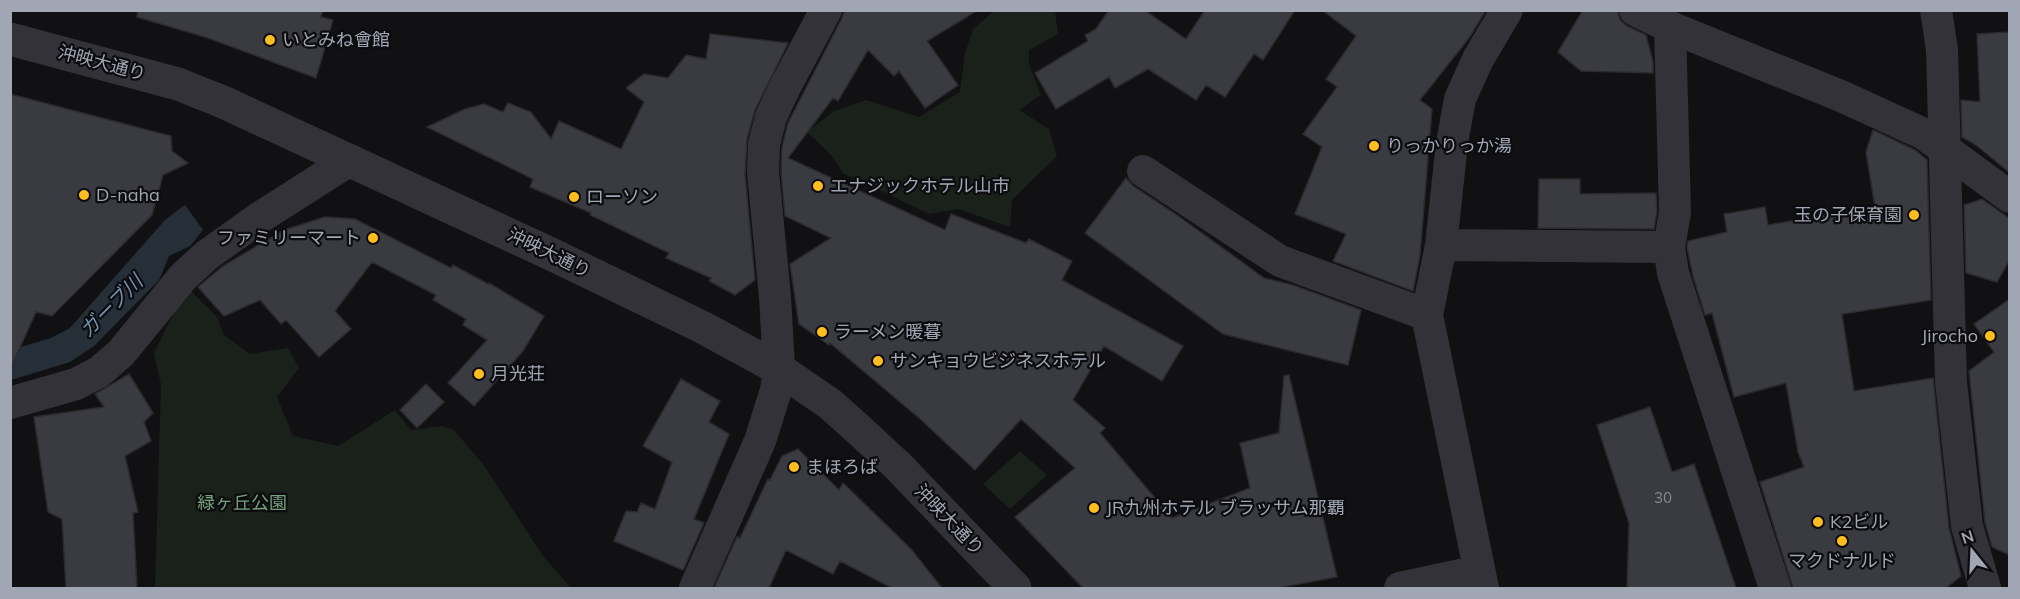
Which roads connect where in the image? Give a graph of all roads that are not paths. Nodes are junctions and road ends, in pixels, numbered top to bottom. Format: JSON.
{"nodes":[{"id":1,"x":1507,"y":10,"type":"edge"},
{"id":2,"x":1635,"y":10,"type":"edge"},
{"id":3,"x":1936,"y":10,"type":"edge"},
{"id":4,"x":819,"y":14,"type":"edge"},
{"id":5,"x":1670,"y":27,"type":"junction"},
{"id":6,"x":10,"y":39,"type":"edge"},
{"id":7,"x":1945,"y":148,"type":"junction"},
{"id":8,"x":350,"y":160,"type":"junction"},
{"id":9,"x":1143,"y":171,"type":"dead end"},
{"id":10,"x":2010,"y":197,"type":"edge"},
{"id":11,"x":1441,"y":245,"type":"junction"},
{"id":12,"x":1669,"y":247,"type":"junction"},
{"id":13,"x":1427,"y":315,"type":"junction"},
{"id":14,"x":779,"y":369,"type":"junction"},
{"id":15,"x":10,"y":404,"type":"edge"},
{"id":16,"x":1481,"y":580,"type":"edge"},
{"id":17,"x":695,"y":588,"type":"edge"},
{"id":18,"x":1015,"y":588,"type":"edge"},
{"id":19,"x":1400,"y":588,"type":"edge"},
{"id":20,"x":1775,"y":588,"type":"edge"},
{"id":21,"x":1985,"y":588,"type":"edge"}],
"edges":[{"from":1,"to":11,"type":"street"},
{"from":2,"to":5,"type":"street"},
{"from":3,"to":7,"type":"street"},
{"from":4,"to":14,"type":"street"},
{"from":5,"to":7,"type":"street"},
{"from":5,"to":12,"type":"street"},
{"from":6,"to":8,"type":"street","name":"沖映大通り"},
{"from":7,"to":10,"type":"street"},
{"from":7,"to":21,"type":"street"},
{"from":8,"to":14,"type":"street","name":"沖映大通り"},
{"from":8,"to":15,"type":"street"},
{"from":9,"to":13,"type":"street"},
{"from":11,"to":12,"type":"street"},
{"from":11,"to":13,"type":"street"},
{"from":12,"to":20,"type":"street"},
{"from":13,"to":16,"type":"street"},
{"from":14,"to":17,"type":"street"},
{"from":14,"to":18,"type":"street","name":"沖映大通り"},
{"from":16,"to":19,"type":"street"}]}
